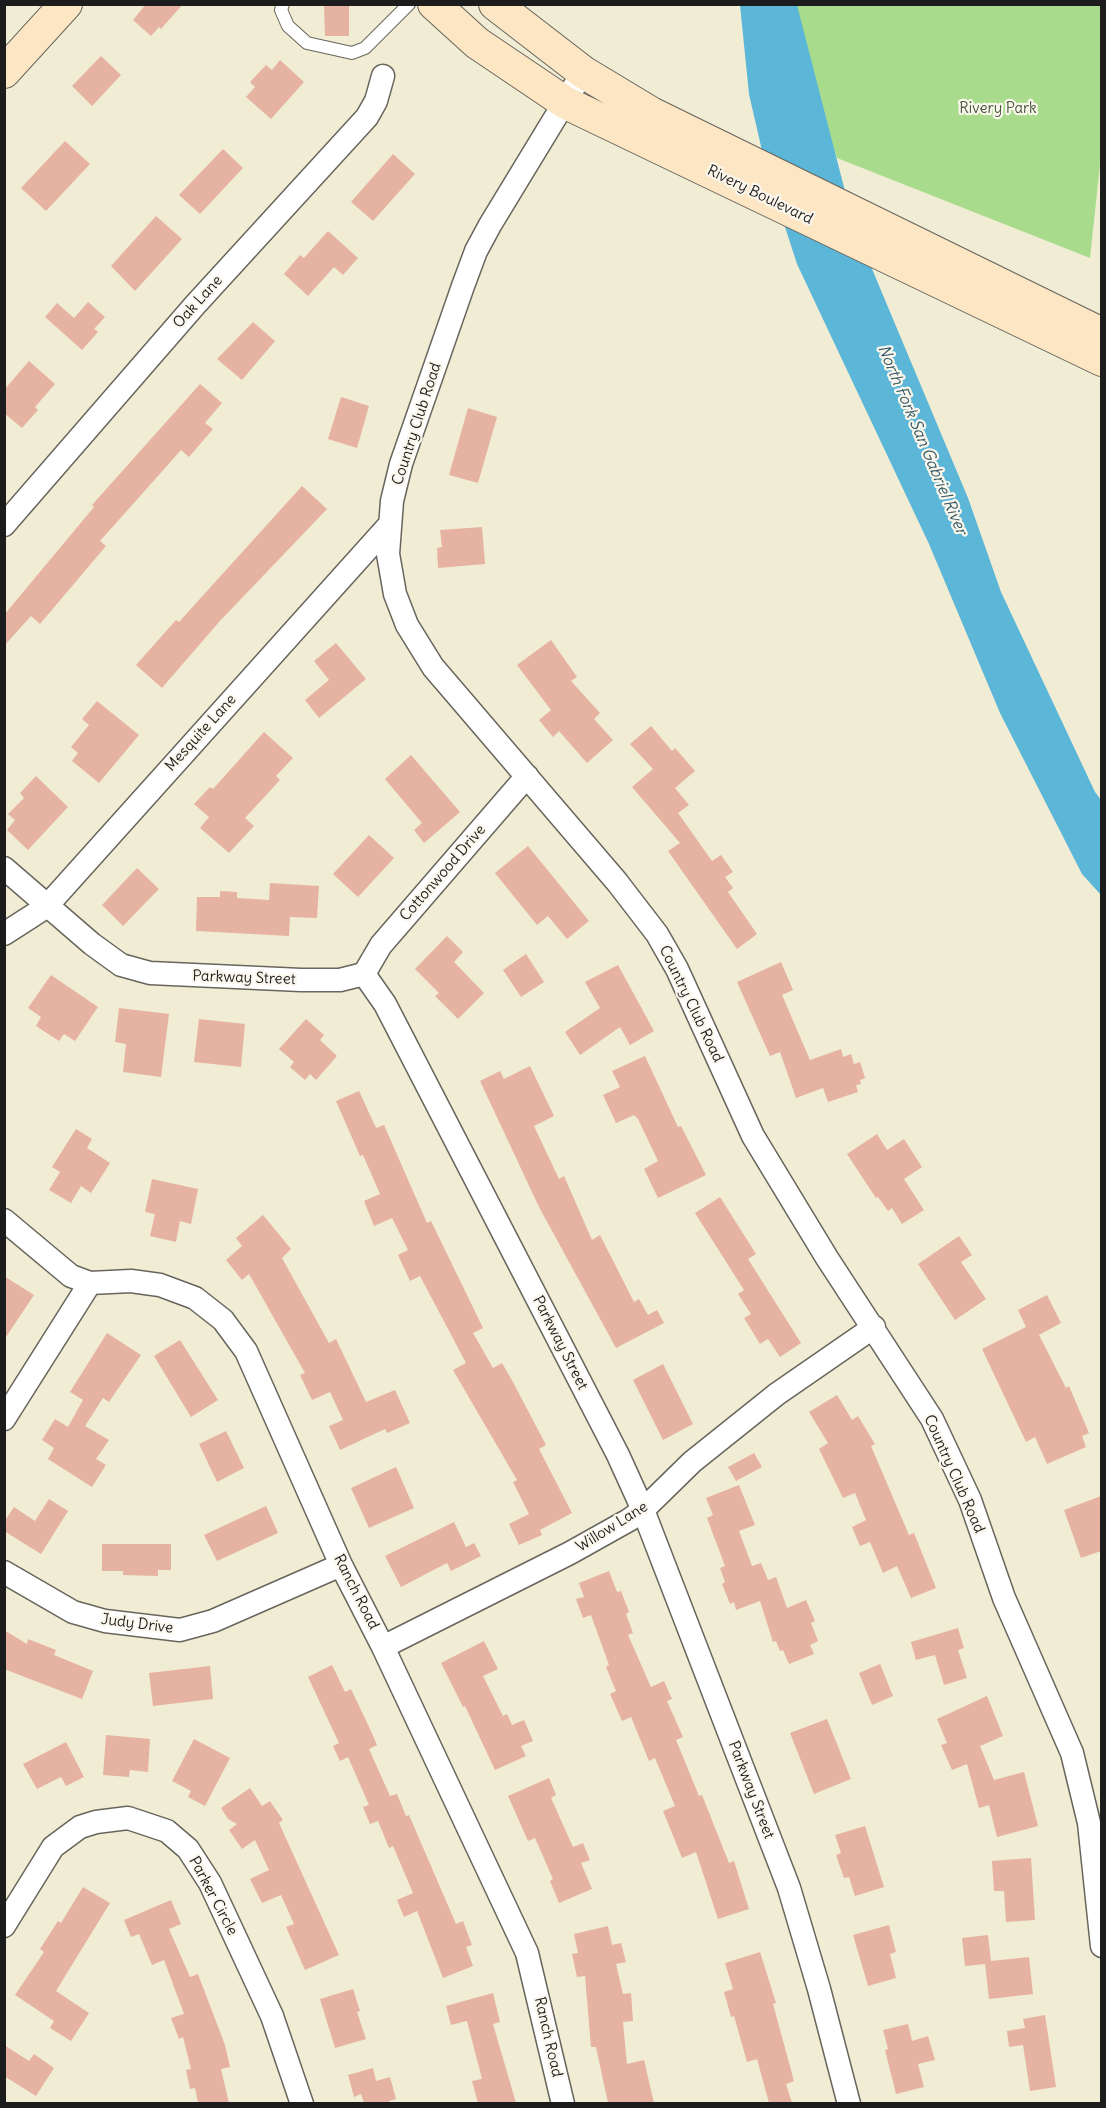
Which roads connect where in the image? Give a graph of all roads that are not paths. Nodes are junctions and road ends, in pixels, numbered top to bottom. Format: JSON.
{"nodes":[{"id":1,"x":66,"y":4,"type":"edge"},
{"id":2,"x":283,"y":4,"type":"edge"},
{"id":3,"x":409,"y":4,"type":"edge"},
{"id":4,"x":434,"y":4,"type":"edge"},
{"id":5,"x":495,"y":4,"type":"edge"},
{"id":6,"x":4,"y":72,"type":"edge"},
{"id":7,"x":583,"y":72,"type":"junction"},
{"id":8,"x":383,"y":76,"type":"dead end"},
{"id":9,"x":566,"y":103,"type":"junction"},
{"id":10,"x":1101,"y":334,"type":"edge"},
{"id":11,"x":1101,"y":360,"type":"edge"},
{"id":12,"x":390,"y":524,"type":"junction"},
{"id":13,"x":4,"y":525,"type":"edge"},
{"id":14,"x":527,"y":776,"type":"junction"},
{"id":15,"x":4,"y":868,"type":"edge"},
{"id":16,"x":46,"y":906,"type":"junction"},
{"id":17,"x":4,"y":934,"type":"edge"},
{"id":18,"x":364,"y":974,"type":"junction"},
{"id":19,"x":4,"y":1220,"type":"edge"},
{"id":20,"x":90,"y":1283,"type":"junction"},
{"id":21,"x":874,"y":1327,"type":"junction"},
{"id":22,"x":4,"y":1419,"type":"edge"},
{"id":23,"x":643,"y":1510,"type":"junction"},
{"id":24,"x":341,"y":1565,"type":"junction"},
{"id":25,"x":4,"y":1572,"type":"edge"},
{"id":26,"x":383,"y":1647,"type":"junction"},
{"id":27,"x":4,"y":1926,"type":"edge"},
{"id":28,"x":1101,"y":1946,"type":"edge"},
{"id":29,"x":302,"y":2103,"type":"edge"},
{"id":30,"x":563,"y":2103,"type":"edge"},
{"id":31,"x":849,"y":2103,"type":"edge"}],
"edges":[{"from":1,"to":6,"type":"street"},
{"from":2,"to":3,"type":"lane"},
{"from":4,"to":9,"type":"street","name":"Rivery Boulevard"},
{"from":5,"to":7,"type":"street","name":"Rivery Boulevard"},
{"from":7,"to":9,"type":"street","name":"Country Club Road"},
{"from":7,"to":10,"type":"street","name":"Rivery Boulevard"},
{"from":8,"to":13,"type":"street","name":"Oak Lane"},
{"from":9,"to":11,"type":"street","name":"Rivery Boulevard"},
{"from":9,"to":12,"type":"street","name":"Country Club Road"},
{"from":12,"to":14,"type":"street","name":"Country Club Road"},
{"from":12,"to":16,"type":"street","name":"Mesquite Lane"},
{"from":14,"to":18,"type":"street","name":"Cottonwood Drive"},
{"from":14,"to":21,"type":"street","name":"Country Club Road"},
{"from":15,"to":16,"type":"street","name":"Parkway Street"},
{"from":16,"to":17,"type":"street","name":"Mesquite Lane"},
{"from":16,"to":18,"type":"street","name":"Parkway Street"},
{"from":18,"to":23,"type":"street","name":"Parkway Street"},
{"from":19,"to":20,"type":"street","name":"Ranch Road"},
{"from":20,"to":22,"type":"street"},
{"from":20,"to":24,"type":"street","name":"Ranch Road"},
{"from":21,"to":23,"type":"street","name":"Willow Lane"},
{"from":21,"to":28,"type":"street","name":"Country Club Road"},
{"from":23,"to":26,"type":"street","name":"Willow Lane"},
{"from":23,"to":31,"type":"street","name":"Parkway Street"},
{"from":24,"to":25,"type":"street","name":"Judy Drive"},
{"from":24,"to":26,"type":"street","name":"Ranch Road"},
{"from":26,"to":30,"type":"street","name":"Ranch Road"},
{"from":27,"to":29,"type":"street","name":"Parker Circle"}]}
